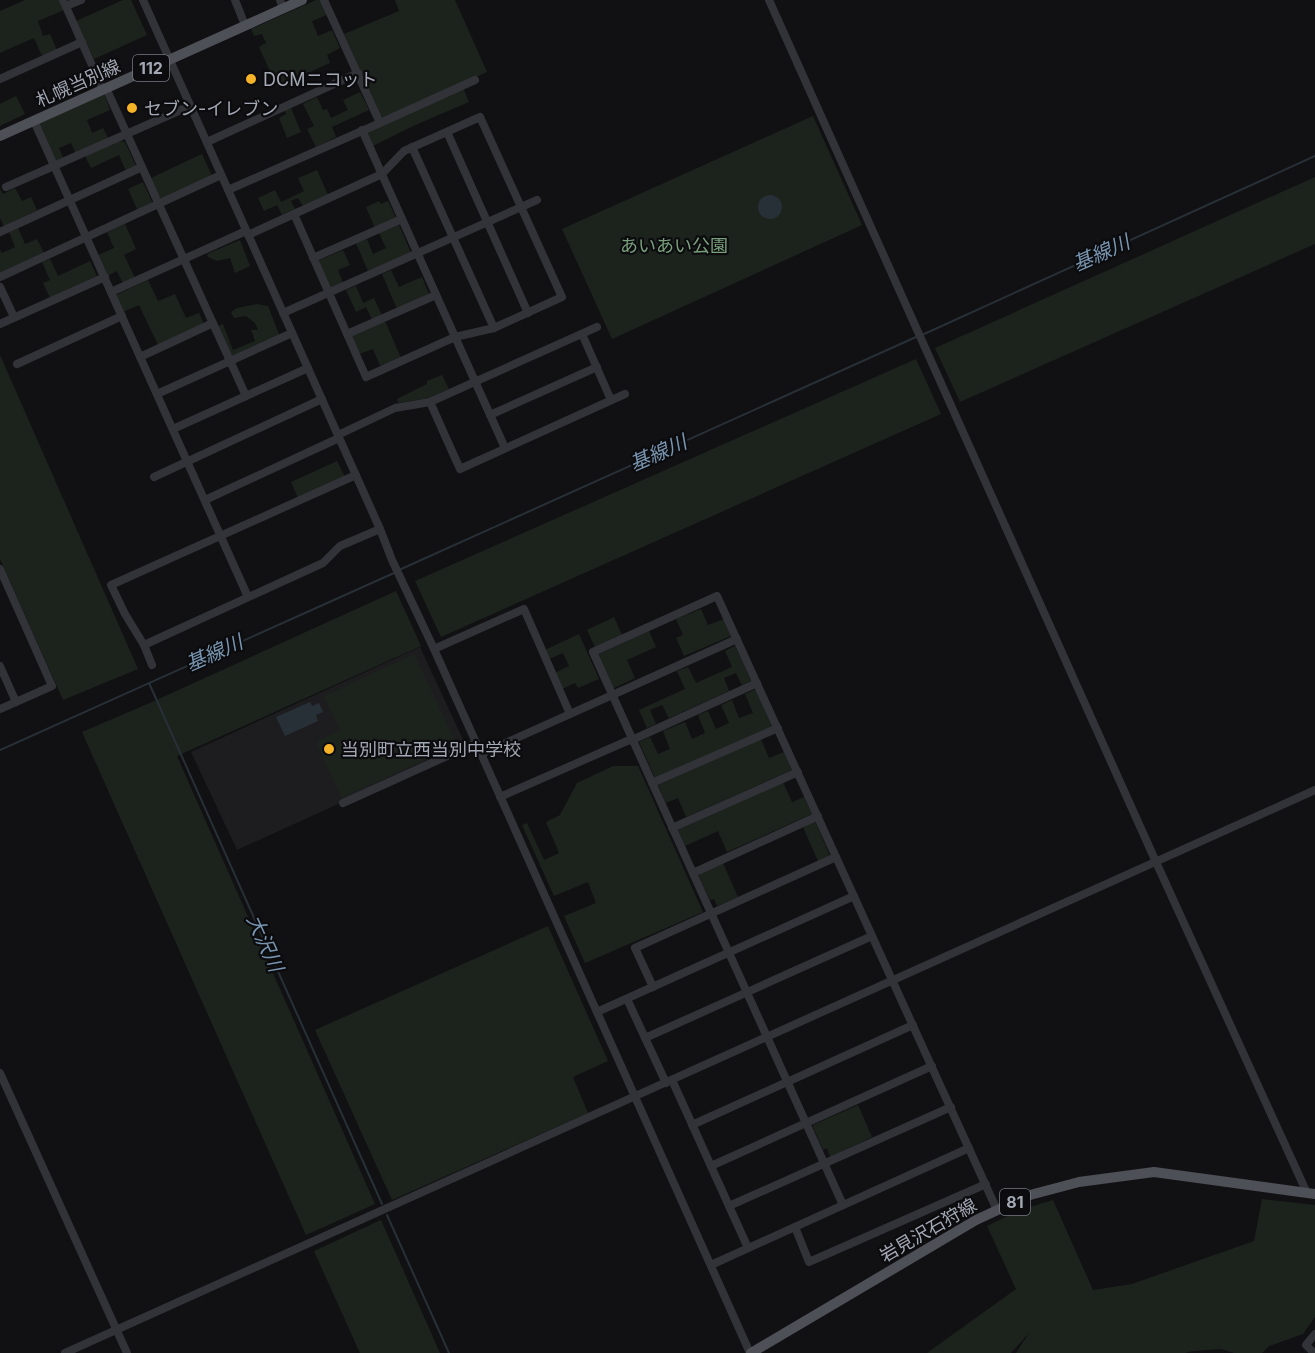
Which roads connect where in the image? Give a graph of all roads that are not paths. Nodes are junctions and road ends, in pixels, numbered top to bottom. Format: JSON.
{"nodes":[{"id":1,"x":81,"y":0,"type":"edge"},
{"id":2,"x":143,"y":0,"type":"edge"},
{"id":3,"x":235,"y":0,"type":"edge"},
{"id":4,"x":302,"y":0,"type":"edge"},
{"id":5,"x":324,"y":0,"type":"edge"},
{"id":6,"x":769,"y":0,"type":"edge"},
{"id":7,"x":65,"y":3,"type":"edge"},
{"id":8,"x":281,"y":4,"type":"edge"},
{"id":9,"x":245,"y":26,"type":"junction"},
{"id":10,"x":82,"y":42,"type":"junction"},
{"id":11,"x":170,"y":60,"type":"junction"},
{"id":12,"x":358,"y":73,"type":"junction"},
{"id":13,"x":0,"y":79,"type":"edge"},
{"id":14,"x":475,"y":80,"type":"dead end"},
{"id":15,"x":105,"y":89,"type":"junction"},
{"id":16,"x":190,"y":106,"type":"junction"},
{"id":17,"x":34,"y":121,"type":"junction"},
{"id":18,"x":380,"y":123,"type":"junction"},
{"id":19,"x":362,"y":130,"type":"junction"},
{"id":20,"x":447,"y":132,"type":"junction"},
{"id":21,"x":127,"y":134,"type":"junction"},
{"id":22,"x":0,"y":136,"type":"edge"},
{"id":23,"x":207,"y":142,"type":"junction"},
{"id":24,"x":412,"y":147,"type":"junction"},
{"id":25,"x":55,"y":166,"type":"junction"},
{"id":26,"x":142,"y":167,"type":"junction"},
{"id":27,"x":382,"y":174,"type":"junction"},
{"id":28,"x":221,"y":175,"type":"junction"},
{"id":29,"x":6,"y":188,"type":"dead end"},
{"id":30,"x":228,"y":190,"type":"junction"},
{"id":31,"x":70,"y":200,"type":"junction"},
{"id":32,"x":537,"y":200,"type":"dead end"},
{"id":33,"x":159,"y":204,"type":"junction"},
{"id":34,"x":521,"y":207,"type":"junction"},
{"id":35,"x":294,"y":214,"type":"junction"},
{"id":36,"x":402,"y":219,"type":"junction"},
{"id":37,"x":487,"y":222,"type":"junction"},
{"id":38,"x":0,"y":232,"type":"edge"},
{"id":39,"x":247,"y":233,"type":"junction"},
{"id":40,"x":86,"y":237,"type":"junction"},
{"id":41,"x":453,"y":237,"type":"junction"},
{"id":42,"x":417,"y":253,"type":"junction"},
{"id":43,"x":313,"y":258,"type":"junction"},
{"id":44,"x":184,"y":260,"type":"junction"},
{"id":45,"x":0,"y":277,"type":"edge"},
{"id":46,"x":105,"y":278,"type":"junction"},
{"id":47,"x":0,"y":287,"type":"edge"},
{"id":48,"x":111,"y":292,"type":"junction"},
{"id":49,"x":328,"y":293,"type":"junction"},
{"id":50,"x":436,"y":295,"type":"junction"},
{"id":51,"x":283,"y":313,"type":"junction"},
{"id":52,"x":528,"y":313,"type":"junction"},
{"id":53,"x":122,"y":316,"type":"junction"},
{"id":54,"x":14,"y":317,"type":"junction"},
{"id":55,"x":213,"y":323,"type":"junction"},
{"id":56,"x":0,"y":324,"type":"edge"},
{"id":57,"x":597,"y":327,"type":"dead end"},
{"id":58,"x":494,"y":328,"type":"junction"},
{"id":59,"x":292,"y":333,"type":"junction"},
{"id":60,"x":347,"y":334,"type":"junction"},
{"id":61,"x":582,"y":334,"type":"junction"},
{"id":62,"x":455,"y":337,"type":"junction"},
{"id":63,"x":140,"y":357,"type":"junction"},
{"id":64,"x":230,"y":361,"type":"junction"},
{"id":65,"x":17,"y":364,"type":"dead end"},
{"id":66,"x":597,"y":367,"type":"junction"},
{"id":67,"x":308,"y":368,"type":"junction"},
{"id":68,"x":475,"y":382,"type":"junction"},
{"id":69,"x":157,"y":394,"type":"junction"},
{"id":70,"x":625,"y":394,"type":"dead end"},
{"id":71,"x":246,"y":396,"type":"junction"},
{"id":72,"x":322,"y":399,"type":"junction"},
{"id":73,"x":611,"y":400,"type":"junction"},
{"id":74,"x":430,"y":402,"type":"junction"},
{"id":75,"x":490,"y":415,"type":"junction"},
{"id":76,"x":173,"y":429,"type":"junction"},
{"id":77,"x":339,"y":436,"type":"junction"},
{"id":78,"x":505,"y":448,"type":"junction"},
{"id":79,"x":187,"y":461,"type":"junction"},
{"id":80,"x":356,"y":475,"type":"junction"},
{"id":81,"x":154,"y":477,"type":"dead end"},
{"id":82,"x":205,"y":500,"type":"junction"},
{"id":83,"x":380,"y":529,"type":"junction"},
{"id":84,"x":221,"y":536,"type":"junction"},
{"id":85,"x":0,"y":569,"type":"edge"},
{"id":86,"x":248,"y":597,"type":"junction"},
{"id":87,"x":737,"y":639,"type":"junction"},
{"id":88,"x":144,"y":645,"type":"junction"},
{"id":89,"x":434,"y":649,"type":"junction"},
{"id":90,"x":152,"y":665,"type":"dead end"},
{"id":91,"x":0,"y":666,"type":"edge"},
{"id":92,"x":757,"y":683,"type":"junction"},
{"id":93,"x":612,"y":695,"type":"junction"},
{"id":94,"x":16,"y":702,"type":"junction"},
{"id":95,"x":0,"y":709,"type":"edge"},
{"id":96,"x":570,"y":714,"type":"junction"},
{"id":97,"x":778,"y":728,"type":"junction"},
{"id":98,"x":632,"y":740,"type":"junction"},
{"id":99,"x":476,"y":743,"type":"junction"},
{"id":100,"x":481,"y":754,"type":"junction"},
{"id":101,"x":798,"y":772,"type":"junction"},
{"id":102,"x":652,"y":783,"type":"junction"},
{"id":103,"x":1315,"y":790,"type":"edge"},
{"id":104,"x":500,"y":797,"type":"junction"},
{"id":105,"x":343,"y":803,"type":"dead end"},
{"id":106,"x":818,"y":816,"type":"junction"},
{"id":107,"x":672,"y":828,"type":"junction"},
{"id":108,"x":836,"y":857,"type":"junction"},
{"id":109,"x":1156,"y":862,"type":"junction"},
{"id":110,"x":693,"y":873,"type":"junction"},
{"id":111,"x":854,"y":896,"type":"junction"},
{"id":112,"x":711,"y":914,"type":"junction"},
{"id":113,"x":872,"y":936,"type":"junction"},
{"id":114,"x":729,"y":953,"type":"junction"},
{"id":115,"x":893,"y":980,"type":"junction"},
{"id":116,"x":653,"y":987,"type":"junction"},
{"id":117,"x":747,"y":992,"type":"junction"},
{"id":118,"x":627,"y":999,"type":"junction"},
{"id":119,"x":597,"y":1012,"type":"junction"},
{"id":120,"x":913,"y":1025,"type":"junction"},
{"id":121,"x":767,"y":1037,"type":"junction"},
{"id":122,"x":645,"y":1038,"type":"junction"},
{"id":123,"x":932,"y":1066,"type":"junction"},
{"id":124,"x":0,"y":1073,"type":"edge"},
{"id":125,"x":669,"y":1081,"type":"junction"},
{"id":126,"x":788,"y":1083,"type":"junction"},
{"id":127,"x":635,"y":1096,"type":"junction"},
{"id":128,"x":951,"y":1107,"type":"junction"},
{"id":129,"x":806,"y":1123,"type":"junction"},
{"id":130,"x":692,"y":1125,"type":"junction"},
{"id":131,"x":969,"y":1148,"type":"junction"},
{"id":132,"x":824,"y":1163,"type":"junction"},
{"id":133,"x":711,"y":1166,"type":"junction"},
{"id":134,"x":986,"y":1184,"type":"junction"},
{"id":135,"x":1311,"y":1194,"type":"edge"},
{"id":136,"x":843,"y":1205,"type":"junction"},
{"id":137,"x":729,"y":1206,"type":"junction"},
{"id":138,"x":998,"y":1210,"type":"junction"},
{"id":139,"x":795,"y":1227,"type":"junction"},
{"id":140,"x":748,"y":1248,"type":"junction"},
{"id":141,"x":711,"y":1265,"type":"junction"},
{"id":142,"x":116,"y":1330,"type":"junction"},
{"id":143,"x":1315,"y":1334,"type":"edge"},
{"id":144,"x":65,"y":1353,"type":"edge"},
{"id":145,"x":127,"y":1353,"type":"edge"},
{"id":146,"x":751,"y":1353,"type":"edge"},
{"id":147,"x":1314,"y":1353,"type":"edge"}],
"edges":[{"from":1,"to":7,"type":"street"},
{"from":2,"to":11,"type":"street"},
{"from":3,"to":9,"type":"street"},
{"from":4,"to":8,"type":"main road","name":"札幌当別線","number":"112"},
{"from":5,"to":12,"type":"street"},
{"from":6,"to":109,"type":"street"},
{"from":7,"to":10,"type":"street"},
{"from":8,"to":9,"type":"main road","name":"札幌当別線","number":"112"},
{"from":9,"to":11,"type":"main road","name":"札幌当別線","number":"112"},
{"from":10,"to":13,"type":"street"},
{"from":10,"to":15,"type":"street"},
{"from":11,"to":15,"type":"main road","name":"札幌当別線","number":"112"},
{"from":11,"to":16,"type":"street"},
{"from":12,"to":18,"type":"street"},
{"from":12,"to":23,"type":"street"},
{"from":14,"to":18,"type":"street"},
{"from":15,"to":17,"type":"main road","name":"札幌当別線","number":"112"},
{"from":15,"to":21,"type":"street"},
{"from":16,"to":21,"type":"street"},
{"from":16,"to":23,"type":"street"},
{"from":17,"to":22,"type":"main road","name":"札幌当別線","number":"112"},
{"from":17,"to":25,"type":"street"},
{"from":18,"to":19,"type":"street"},
{"from":19,"to":27,"type":"street"},
{"from":19,"to":30,"type":"street"},
{"from":20,"to":24,"type":"street"},
{"from":20,"to":34,"type":"street"},
{"from":20,"to":37,"type":"street"},
{"from":21,"to":25,"type":"street"},
{"from":21,"to":26,"type":"street"},
{"from":23,"to":28,"type":"street"},
{"from":24,"to":27,"type":"street"},
{"from":24,"to":41,"type":"street"},
{"from":25,"to":29,"type":"street"},
{"from":25,"to":31,"type":"street"},
{"from":26,"to":31,"type":"street"},
{"from":26,"to":33,"type":"street"},
{"from":27,"to":35,"type":"street"},
{"from":27,"to":36,"type":"street"},
{"from":28,"to":30,"type":"street"},
{"from":28,"to":33,"type":"street"},
{"from":30,"to":39,"type":"street"},
{"from":31,"to":38,"type":"street"},
{"from":31,"to":40,"type":"street"},
{"from":32,"to":34,"type":"street"},
{"from":33,"to":40,"type":"street"},
{"from":33,"to":44,"type":"street"},
{"from":34,"to":37,"type":"street"},
{"from":34,"to":52,"type":"street"},
{"from":35,"to":39,"type":"street"},
{"from":35,"to":43,"type":"street"},
{"from":36,"to":42,"type":"street"},
{"from":36,"to":43,"type":"street"},
{"from":37,"to":41,"type":"street"},
{"from":37,"to":52,"type":"street"},
{"from":39,"to":44,"type":"street"},
{"from":39,"to":51,"type":"street"},
{"from":40,"to":45,"type":"street"},
{"from":40,"to":46,"type":"street"},
{"from":41,"to":42,"type":"street"},
{"from":41,"to":58,"type":"street"},
{"from":42,"to":49,"type":"street"},
{"from":42,"to":50,"type":"street"},
{"from":43,"to":49,"type":"street"},
{"from":44,"to":48,"type":"street"},
{"from":44,"to":55,"type":"street"},
{"from":46,"to":48,"type":"street"},
{"from":46,"to":54,"type":"street"},
{"from":47,"to":54,"type":"street"},
{"from":48,"to":53,"type":"street"},
{"from":49,"to":51,"type":"street"},
{"from":49,"to":60,"type":"street"},
{"from":50,"to":60,"type":"street"},
{"from":50,"to":62,"type":"street"},
{"from":51,"to":59,"type":"street"},
{"from":52,"to":58,"type":"street"},
{"from":53,"to":63,"type":"street"},
{"from":53,"to":65,"type":"street"},
{"from":54,"to":56,"type":"street"},
{"from":55,"to":63,"type":"street"},
{"from":55,"to":64,"type":"street"},
{"from":57,"to":61,"type":"street"},
{"from":58,"to":62,"type":"street"},
{"from":59,"to":64,"type":"street"},
{"from":59,"to":67,"type":"street"},
{"from":60,"to":62,"type":"street"},
{"from":61,"to":66,"type":"street"},
{"from":61,"to":68,"type":"street"},
{"from":62,"to":68,"type":"street"},
{"from":63,"to":69,"type":"street"},
{"from":64,"to":69,"type":"street"},
{"from":64,"to":71,"type":"street"},
{"from":66,"to":73,"type":"street"},
{"from":66,"to":75,"type":"street"},
{"from":67,"to":71,"type":"street"},
{"from":67,"to":72,"type":"street"},
{"from":68,"to":74,"type":"street"},
{"from":68,"to":75,"type":"street"},
{"from":69,"to":76,"type":"street"},
{"from":70,"to":73,"type":"street"},
{"from":71,"to":76,"type":"street"},
{"from":72,"to":77,"type":"street"},
{"from":72,"to":79,"type":"street"},
{"from":73,"to":78,"type":"street"},
{"from":74,"to":77,"type":"street"},
{"from":74,"to":78,"type":"street"},
{"from":75,"to":78,"type":"street"},
{"from":76,"to":79,"type":"street"},
{"from":77,"to":80,"type":"street"},
{"from":77,"to":82,"type":"street"},
{"from":79,"to":81,"type":"street"},
{"from":79,"to":82,"type":"street"},
{"from":80,"to":83,"type":"street"},
{"from":80,"to":84,"type":"street"},
{"from":82,"to":84,"type":"street"},
{"from":83,"to":86,"type":"street"},
{"from":83,"to":89,"type":"street"},
{"from":84,"to":86,"type":"street"},
{"from":84,"to":88,"type":"street"},
{"from":85,"to":94,"type":"street"},
{"from":86,"to":88,"type":"street"},
{"from":87,"to":92,"type":"street"},
{"from":87,"to":93,"type":"street"},
{"from":87,"to":93,"type":"street"},
{"from":88,"to":90,"type":"street"},
{"from":89,"to":96,"type":"street"},
{"from":89,"to":99,"type":"street"},
{"from":91,"to":94,"type":"street"},
{"from":92,"to":97,"type":"street"},
{"from":92,"to":98,"type":"street"},
{"from":93,"to":96,"type":"street"},
{"from":93,"to":98,"type":"street"},
{"from":94,"to":95,"type":"street"},
{"from":96,"to":100,"type":"street"},
{"from":97,"to":101,"type":"street"},
{"from":97,"to":102,"type":"street"},
{"from":98,"to":102,"type":"street"},
{"from":98,"to":104,"type":"street"},
{"from":99,"to":100,"type":"street"},
{"from":99,"to":105,"type":"street"},
{"from":100,"to":104,"type":"street"},
{"from":101,"to":106,"type":"street"},
{"from":101,"to":107,"type":"street"},
{"from":102,"to":107,"type":"street"},
{"from":103,"to":109,"type":"street"},
{"from":104,"to":119,"type":"street"},
{"from":106,"to":108,"type":"street"},
{"from":106,"to":110,"type":"street"},
{"from":107,"to":110,"type":"street"},
{"from":108,"to":111,"type":"street"},
{"from":108,"to":112,"type":"street"},
{"from":109,"to":115,"type":"street"},
{"from":109,"to":135,"type":"street"},
{"from":110,"to":112,"type":"street"},
{"from":111,"to":113,"type":"street"},
{"from":111,"to":114,"type":"street"},
{"from":112,"to":114,"type":"street"},
{"from":112,"to":116,"type":"street"},
{"from":113,"to":115,"type":"street"},
{"from":113,"to":117,"type":"street"},
{"from":114,"to":116,"type":"street"},
{"from":114,"to":117,"type":"street"},
{"from":115,"to":120,"type":"street"},
{"from":115,"to":121,"type":"street"},
{"from":116,"to":118,"type":"street"},
{"from":117,"to":121,"type":"street"},
{"from":117,"to":122,"type":"street"},
{"from":118,"to":119,"type":"street"},
{"from":118,"to":122,"type":"street"},
{"from":119,"to":127,"type":"street"},
{"from":120,"to":123,"type":"street"},
{"from":120,"to":126,"type":"street"},
{"from":121,"to":125,"type":"street"},
{"from":121,"to":126,"type":"street"},
{"from":122,"to":125,"type":"street"},
{"from":123,"to":128,"type":"street"},
{"from":123,"to":129,"type":"street"},
{"from":124,"to":142,"type":"street"},
{"from":125,"to":127,"type":"street"},
{"from":125,"to":130,"type":"street"},
{"from":126,"to":129,"type":"street"},
{"from":126,"to":130,"type":"street"},
{"from":127,"to":141,"type":"street"},
{"from":127,"to":142,"type":"street"},
{"from":128,"to":131,"type":"street"},
{"from":128,"to":132,"type":"street"},
{"from":129,"to":132,"type":"street"},
{"from":129,"to":133,"type":"street"},
{"from":130,"to":133,"type":"street"},
{"from":131,"to":134,"type":"street"},
{"from":131,"to":136,"type":"street"},
{"from":132,"to":136,"type":"street"},
{"from":132,"to":137,"type":"street"},
{"from":133,"to":137,"type":"street"},
{"from":134,"to":138,"type":"street"},
{"from":134,"to":139,"type":"street"},
{"from":135,"to":138,"type":"main road","name":"岩見沢石狩線","number":"81"},
{"from":136,"to":139,"type":"street"},
{"from":137,"to":140,"type":"street"},
{"from":138,"to":146,"type":"main road","name":"岩見沢石狩線","number":"81"},
{"from":139,"to":140,"type":"street"},
{"from":140,"to":141,"type":"street"},
{"from":141,"to":146,"type":"street"},
{"from":142,"to":144,"type":"street"},
{"from":142,"to":145,"type":"street"},
{"from":143,"to":147,"type":"street"}]}
